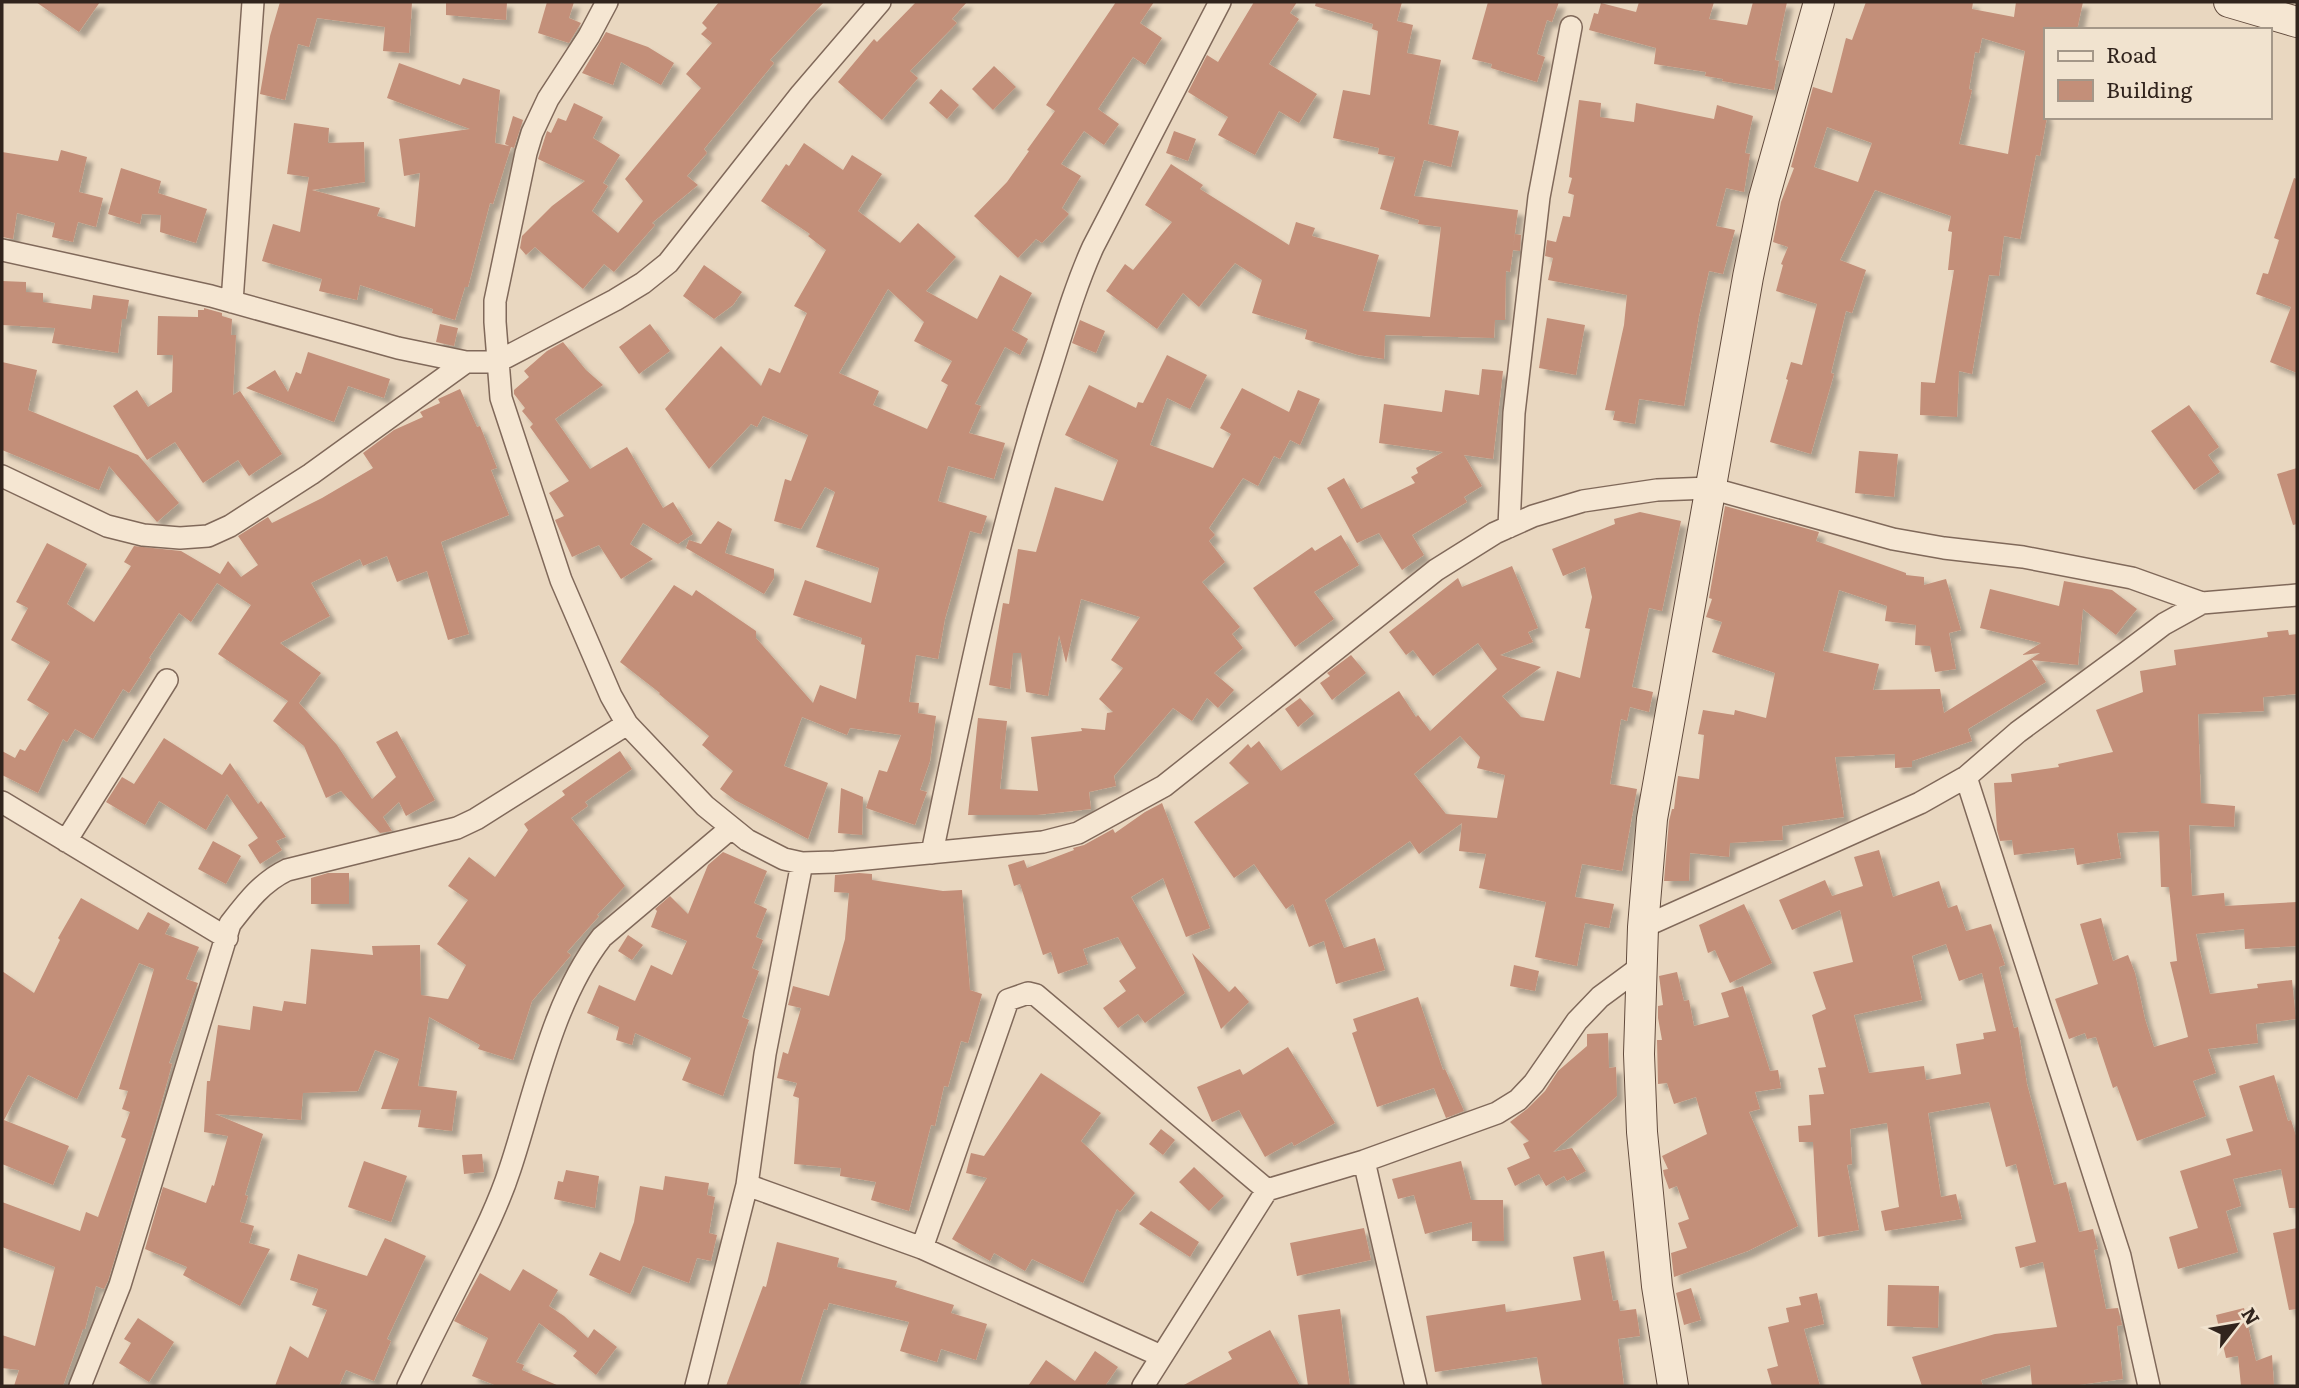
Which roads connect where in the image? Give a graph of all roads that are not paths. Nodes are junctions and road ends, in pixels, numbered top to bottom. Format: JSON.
{"nodes":[{"id":1,"x":253,"y":2,"type":"edge"},
{"id":2,"x":607,"y":2,"type":"edge"},
{"id":3,"x":880,"y":2,"type":"edge"},
{"id":4,"x":1220,"y":2,"type":"edge"},
{"id":5,"x":1819,"y":2,"type":"edge"},
{"id":6,"x":2229,"y":2,"type":"edge"},
{"id":7,"x":2297,"y":22,"type":"edge"},
{"id":8,"x":1571,"y":27,"type":"dead end"},
{"id":9,"x":2,"y":250,"type":"edge"},
{"id":10,"x":232,"y":302,"type":"junction"},
{"id":11,"x":466,"y":362,"type":"junction"},
{"id":12,"x":497,"y":362,"type":"junction"},
{"id":13,"x":2,"y":476,"type":"edge"},
{"id":14,"x":1710,"y":488,"type":"junction"},
{"id":15,"x":1509,"y":527,"type":"junction"},
{"id":16,"x":2297,"y":595,"type":"edge"},
{"id":17,"x":2202,"y":603,"type":"junction"},
{"id":18,"x":167,"y":680,"type":"dead end"},
{"id":19,"x":627,"y":724,"type":"junction"},
{"id":20,"x":1966,"y":777,"type":"junction"},
{"id":21,"x":2,"y":802,"type":"edge"},
{"id":22,"x":731,"y":828,"type":"junction"},
{"id":23,"x":66,"y":841,"type":"junction"},
{"id":24,"x":932,"y":853,"type":"junction"},
{"id":25,"x":802,"y":863,"type":"junction"},
{"id":26,"x":1643,"y":927,"type":"junction"},
{"id":27,"x":227,"y":938,"type":"junction"},
{"id":28,"x":1642,"y":966,"type":"junction"},
{"id":29,"x":1364,"y":1161,"type":"junction"},
{"id":30,"x":747,"y":1185,"type":"junction"},
{"id":31,"x":1267,"y":1190,"type":"junction"},
{"id":32,"x":922,"y":1248,"type":"junction"},
{"id":33,"x":1161,"y":1356,"type":"junction"},
{"id":34,"x":80,"y":1386,"type":"edge"},
{"id":35,"x":408,"y":1386,"type":"edge"},
{"id":36,"x":696,"y":1386,"type":"edge"},
{"id":37,"x":1143,"y":1386,"type":"edge"},
{"id":38,"x":1416,"y":1386,"type":"edge"},
{"id":39,"x":1673,"y":1386,"type":"edge"},
{"id":40,"x":2149,"y":1386,"type":"edge"}],
"edges":[{"from":1,"to":10,"type":"street"},
{"from":2,"to":12,"type":"street"},
{"from":3,"to":12,"type":"street"},
{"from":4,"to":24,"type":"street"},
{"from":5,"to":14,"type":"street"},
{"from":6,"to":7,"type":"street"},
{"from":8,"to":15,"type":"street"},
{"from":9,"to":10,"type":"street"},
{"from":10,"to":11,"type":"street"},
{"from":11,"to":12,"type":"street"},
{"from":11,"to":13,"type":"street"},
{"from":12,"to":19,"type":"street"},
{"from":14,"to":15,"type":"street"},
{"from":14,"to":17,"type":"street"},
{"from":14,"to":26,"type":"street"},
{"from":15,"to":24,"type":"street"},
{"from":16,"to":17,"type":"street"},
{"from":17,"to":20,"type":"street"},
{"from":18,"to":23,"type":"street"},
{"from":19,"to":22,"type":"street"},
{"from":19,"to":27,"type":"street"},
{"from":20,"to":26,"type":"street"},
{"from":20,"to":40,"type":"street"},
{"from":21,"to":23,"type":"street"},
{"from":22,"to":25,"type":"street"},
{"from":22,"to":35,"type":"street"},
{"from":23,"to":27,"type":"street"},
{"from":24,"to":25,"type":"street"},
{"from":25,"to":30,"type":"street"},
{"from":26,"to":28,"type":"street"},
{"from":27,"to":34,"type":"street"},
{"from":28,"to":29,"type":"street"},
{"from":28,"to":39,"type":"street"},
{"from":29,"to":31,"type":"street"},
{"from":29,"to":38,"type":"street"},
{"from":30,"to":32,"type":"street"},
{"from":30,"to":36,"type":"street"},
{"from":31,"to":32,"type":"street"},
{"from":31,"to":33,"type":"street"},
{"from":32,"to":33,"type":"street"},
{"from":33,"to":37,"type":"street"}]}
